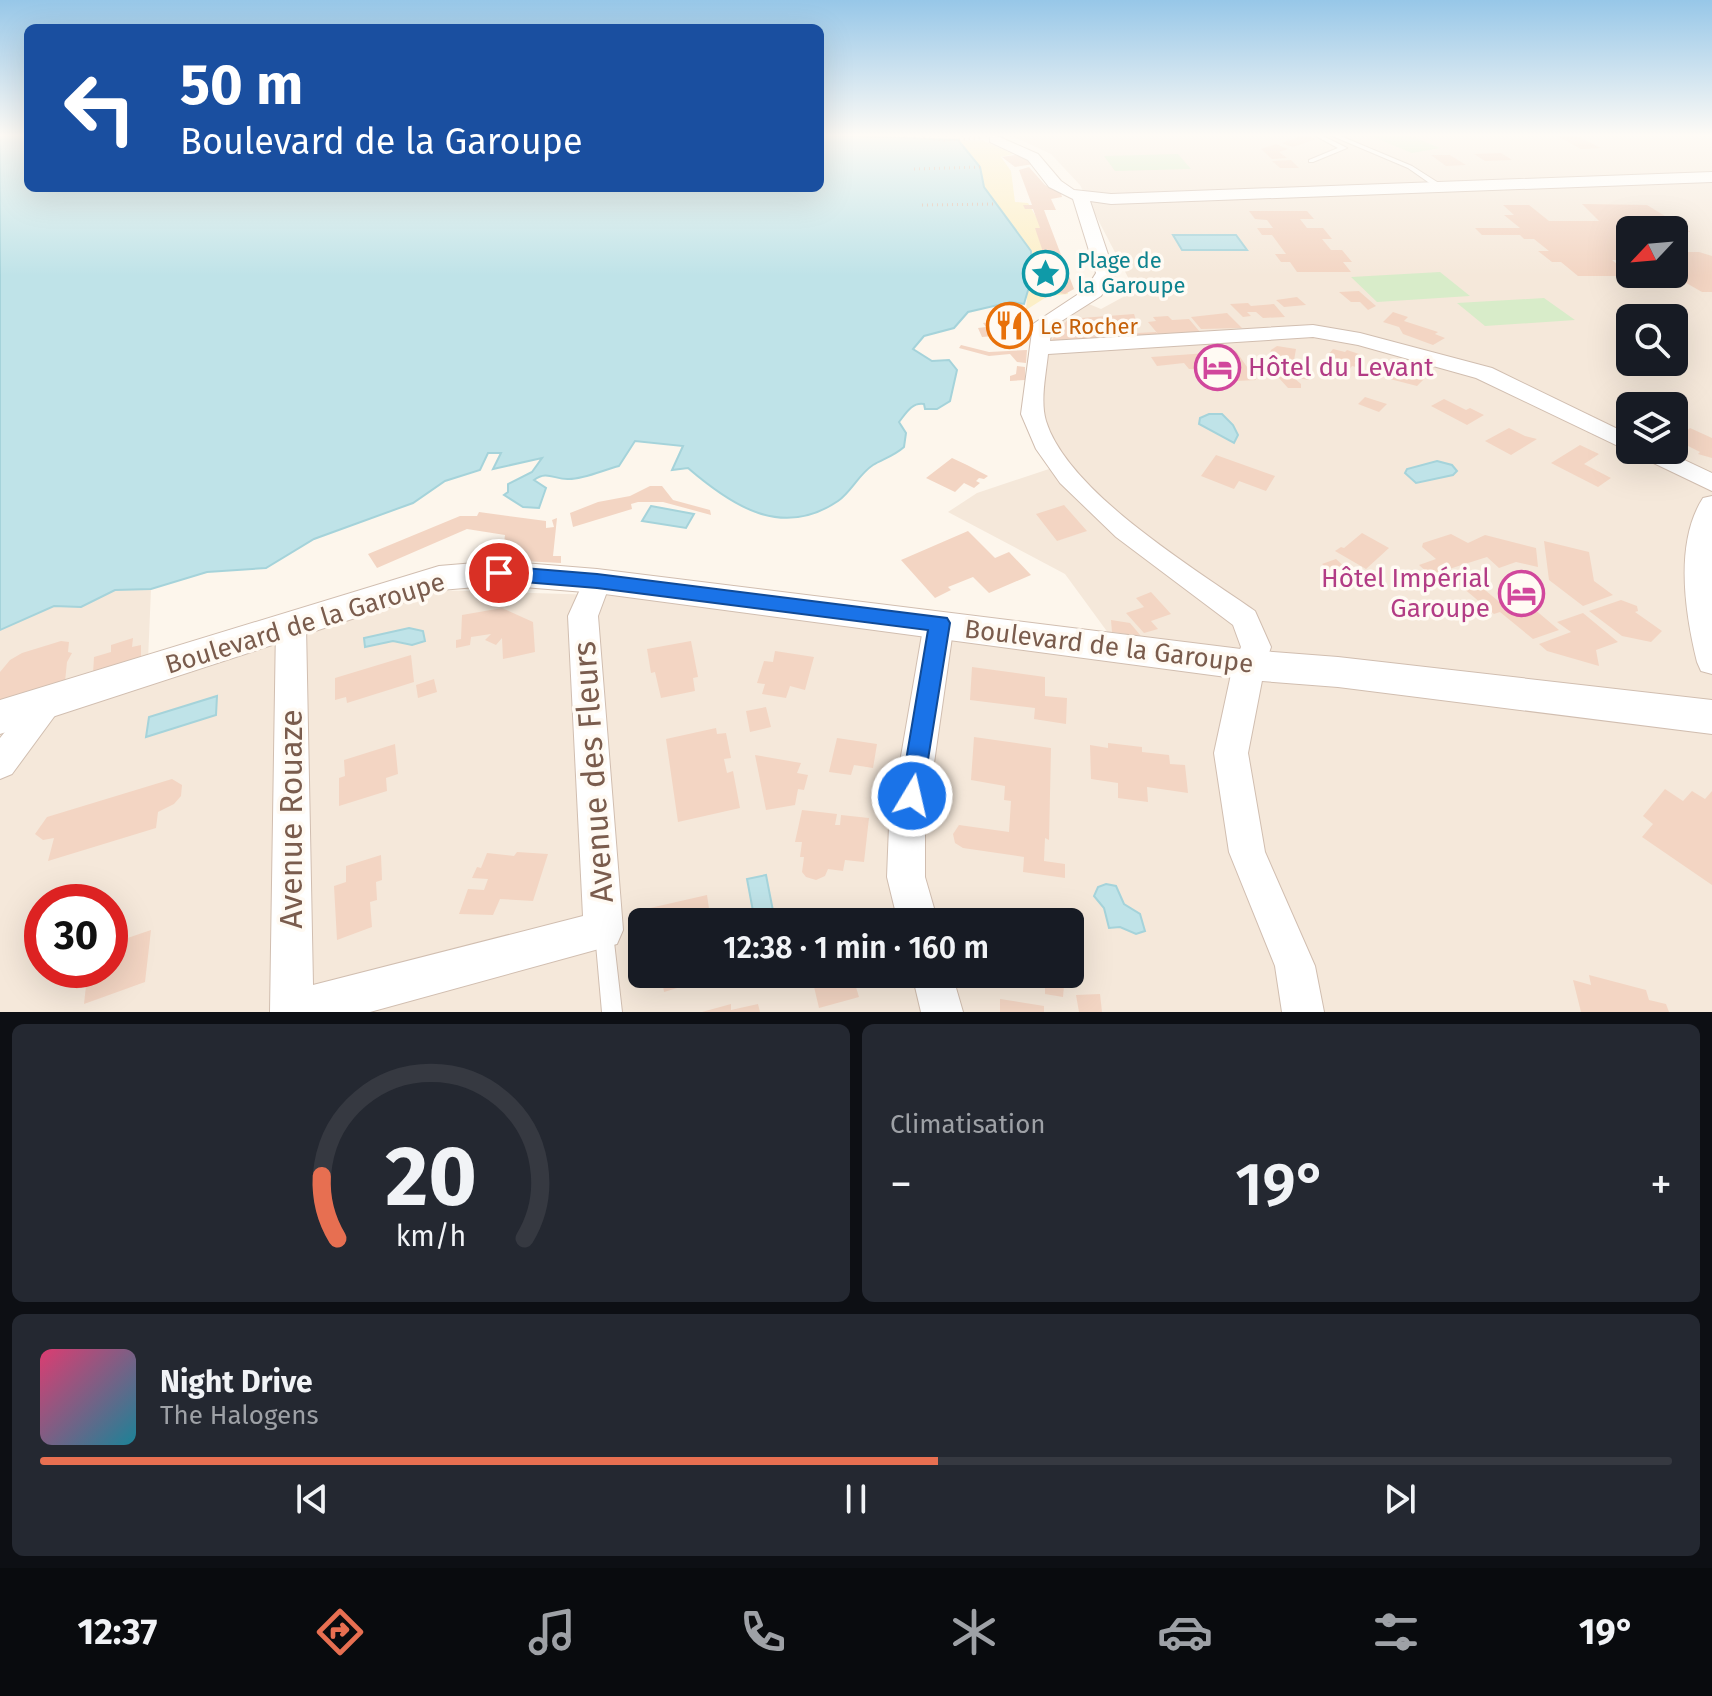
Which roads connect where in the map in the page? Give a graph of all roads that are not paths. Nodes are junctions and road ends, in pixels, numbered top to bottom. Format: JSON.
{"nodes":[{"id":1,"x":1054,"y":182,"type":"edge"},
{"id":2,"x":1434,"y":182,"type":"edge"},
{"id":3,"x":1486,"y":182,"type":"edge"},
{"id":4,"x":1437,"y":184,"type":"junction"},
{"id":5,"x":1088,"y":197,"type":"junction"},
{"id":6,"x":1038,"y":348,"type":"junction"},
{"id":7,"x":1616,"y":437,"type":"edge"},
{"id":8,"x":1672,"y":464,"type":"edge"},
{"id":9,"x":1712,"y":483,"type":"edge"},
{"id":10,"x":1712,"y":504,"type":"edge"},
{"id":11,"x":597,"y":581,"type":"junction"},
{"id":12,"x":939,"y":623,"type":"junction"},
{"id":13,"x":291,"y":626,"type":"junction"},
{"id":14,"x":1711,"y":657,"type":"edge"},
{"id":15,"x":1249,"y":665,"type":"junction"},
{"id":16,"x":48,"y":701,"type":"junction"},
{"id":17,"x":0,"y":717,"type":"edge"},
{"id":18,"x":1712,"y":717,"type":"edge"},
{"id":19,"x":0,"y":764,"type":"edge"},
{"id":20,"x":914,"y":908,"type":"edge"},
{"id":21,"x":603,"y":930,"type":"junction"},
{"id":22,"x":936,"y":988,"type":"edge"},
{"id":23,"x":292,"y":1012,"type":"edge"},
{"id":24,"x":612,"y":1012,"type":"edge"},
{"id":25,"x":942,"y":1012,"type":"edge"},
{"id":26,"x":1303,"y":1012,"type":"edge"}],
"edges":[{"from":1,"to":5,"type":"street"},
{"from":2,"to":4,"type":"lane"},
{"from":3,"to":4,"type":"street"},
{"from":4,"to":5,"type":"street"},
{"from":5,"to":6,"type":"street"},
{"from":6,"to":7,"type":"street"},
{"from":6,"to":15,"type":"street"},
{"from":8,"to":9,"type":"street"},
{"from":10,"to":14,"type":"street"},
{"from":11,"to":12,"type":"street","name":"Boulevard de la Garoupe"},
{"from":11,"to":13,"type":"street","name":"Boulevard de la Garoupe"},
{"from":11,"to":21,"type":"street","name":"Avenue des Fleurs"},
{"from":12,"to":15,"type":"street","name":"Boulevard de la Garoupe"},
{"from":12,"to":20,"type":"street"},
{"from":13,"to":16,"type":"street","name":"Boulevard de la Garoupe"},
{"from":13,"to":23,"type":"street","name":"Avenue Rouaze"},
{"from":15,"to":18,"type":"street","name":"Boulevard de la Garoupe"},
{"from":15,"to":26,"type":"street"},
{"from":16,"to":17,"type":"street","name":"Boulevard de la Garoupe"},
{"from":16,"to":19,"type":"street"},
{"from":21,"to":23,"type":"street","name":"Avenue des Fleurs"},
{"from":21,"to":24,"type":"lane"},
{"from":22,"to":25,"type":"street"}]}
